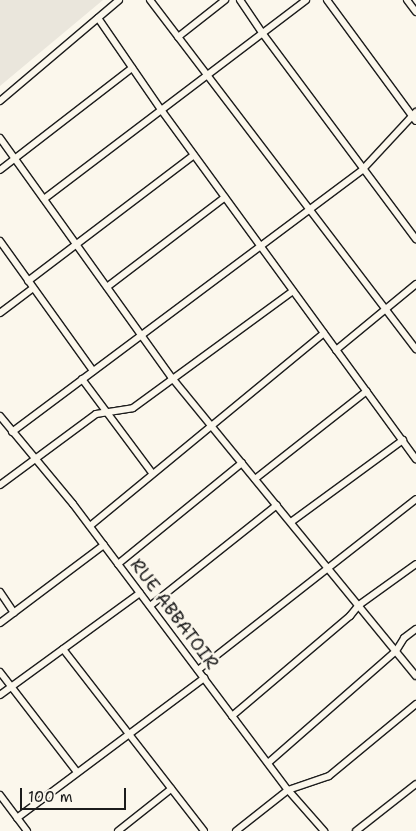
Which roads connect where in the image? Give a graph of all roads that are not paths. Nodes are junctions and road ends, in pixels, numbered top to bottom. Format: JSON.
{"nodes":[{"id":1,"x":119,"y":0,"type":"edge"},
{"id":2,"x":150,"y":0,"type":"edge"},
{"id":3,"x":225,"y":0,"type":"edge"},
{"id":4,"x":240,"y":0,"type":"edge"},
{"id":5,"x":306,"y":0,"type":"edge"},
{"id":6,"x":327,"y":0,"type":"edge"},
{"id":7,"x":407,"y":0,"type":"edge"},
{"id":8,"x":416,"y":12,"type":"edge"},
{"id":9,"x":98,"y":18,"type":"junction"},
{"id":10,"x":262,"y":34,"type":"junction"},
{"id":11,"x":178,"y":37,"type":"junction"},
{"id":12,"x":132,"y":68,"type":"junction"},
{"id":13,"x":207,"y":77,"type":"junction"},
{"id":14,"x":0,"y":101,"type":"edge"},
{"id":15,"x":162,"y":111,"type":"junction"},
{"id":16,"x":415,"y":116,"type":"edge"},
{"id":17,"x":0,"y":138,"type":"edge"},
{"id":18,"x":194,"y":155,"type":"junction"},
{"id":19,"x":15,"y":159,"type":"junction"},
{"id":20,"x":363,"y":169,"type":"junction"},
{"id":21,"x":0,"y":170,"type":"edge"},
{"id":22,"x":225,"y":197,"type":"junction"},
{"id":23,"x":44,"y":199,"type":"junction"},
{"id":24,"x":309,"y":209,"type":"junction"},
{"id":25,"x":416,"y":239,"type":"edge"},
{"id":26,"x":1,"y":243,"type":"edge"},
{"id":27,"x":76,"y":244,"type":"junction"},
{"id":28,"x":260,"y":246,"type":"junction"},
{"id":29,"x":28,"y":281,"type":"junction"},
{"id":30,"x":416,"y":284,"type":"edge"},
{"id":31,"x":107,"y":287,"type":"junction"},
{"id":32,"x":33,"y":288,"type":"junction"},
{"id":33,"x":293,"y":291,"type":"junction"},
{"id":34,"x":385,"y":309,"type":"junction"},
{"id":35,"x":0,"y":313,"type":"edge"},
{"id":36,"x":324,"y":333,"type":"junction"},
{"id":37,"x":141,"y":335,"type":"junction"},
{"id":38,"x":416,"y":349,"type":"edge"},
{"id":39,"x":336,"y":350,"type":"junction"},
{"id":40,"x":93,"y":372,"type":"junction"},
{"id":41,"x":172,"y":378,"type":"junction"},
{"id":42,"x":82,"y":380,"type":"junction"},
{"id":43,"x":367,"y":391,"type":"junction"},
{"id":44,"x":107,"y":412,"type":"junction"},
{"id":45,"x":1,"y":419,"type":"edge"},
{"id":46,"x":210,"y":425,"type":"junction"},
{"id":47,"x":12,"y":432,"type":"junction"},
{"id":48,"x":403,"y":440,"type":"junction"},
{"id":49,"x":35,"y":458,"type":"junction"},
{"id":50,"x":416,"y":459,"type":"edge"},
{"id":51,"x":242,"y":463,"type":"junction"},
{"id":52,"x":152,"y":473,"type":"junction"},
{"id":53,"x":255,"y":479,"type":"junction"},
{"id":54,"x":0,"y":485,"type":"edge"},
{"id":55,"x":416,"y":499,"type":"edge"},
{"id":56,"x":276,"y":505,"type":"junction"},
{"id":57,"x":291,"y":522,"type":"junction"},
{"id":58,"x":90,"y":526,"type":"junction"},
{"id":59,"x":104,"y":545,"type":"junction"},
{"id":60,"x":118,"y":564,"type":"junction"},
{"id":61,"x":416,"y":564,"type":"edge"},
{"id":62,"x":328,"y":567,"type":"junction"},
{"id":63,"x":0,"y":592,"type":"edge"},
{"id":64,"x":140,"y":593,"type":"junction"},
{"id":65,"x":359,"y":605,"type":"junction"},
{"id":66,"x":150,"y":606,"type":"junction"},
{"id":67,"x":14,"y":613,"type":"junction"},
{"id":68,"x":0,"y":623,"type":"edge"},
{"id":69,"x":416,"y":629,"type":"edge"},
{"id":70,"x":63,"y":649,"type":"junction"},
{"id":71,"x":396,"y":651,"type":"junction"},
{"id":72,"x":198,"y":670,"type":"junction"},
{"id":73,"x":0,"y":672,"type":"edge"},
{"id":74,"x":416,"y":676,"type":"edge"},
{"id":75,"x":204,"y":678,"type":"junction"},
{"id":76,"x":12,"y":687,"type":"junction"},
{"id":77,"x":0,"y":695,"type":"edge"},
{"id":78,"x":416,"y":704,"type":"edge"},
{"id":79,"x":232,"y":716,"type":"junction"},
{"id":80,"x":128,"y":734,"type":"junction"},
{"id":81,"x":268,"y":763,"type":"junction"},
{"id":82,"x":78,"y":772,"type":"junction"},
{"id":83,"x":416,"y":784,"type":"edge"},
{"id":84,"x":171,"y":789,"type":"junction"},
{"id":85,"x":288,"y":790,"type":"junction"},
{"id":86,"x":0,"y":795,"type":"edge"},
{"id":87,"x":17,"y":818,"type":"junction"},
{"id":88,"x":27,"y":831,"type":"edge"},
{"id":89,"x":118,"y":831,"type":"edge"},
{"id":90,"x":204,"y":831,"type":"edge"},
{"id":91,"x":236,"y":831,"type":"edge"},
{"id":92,"x":324,"y":831,"type":"edge"},
{"id":93,"x":356,"y":831,"type":"edge"}],
"edges":[{"from":1,"to":9,"type":"street"},
{"from":2,"to":11,"type":"street"},
{"from":3,"to":11,"type":"street"},
{"from":4,"to":10,"type":"street"},
{"from":5,"to":10,"type":"street"},
{"from":6,"to":16,"type":"street"},
{"from":7,"to":8,"type":"street"},
{"from":9,"to":12,"type":"street"},
{"from":9,"to":14,"type":"street"},
{"from":10,"to":13,"type":"street"},
{"from":10,"to":20,"type":"street"},
{"from":11,"to":13,"type":"street"},
{"from":12,"to":15,"type":"street"},
{"from":12,"to":19,"type":"street"},
{"from":13,"to":15,"type":"street"},
{"from":13,"to":24,"type":"street"},
{"from":15,"to":18,"type":"street"},
{"from":15,"to":23,"type":"street"},
{"from":16,"to":20,"type":"street"},
{"from":17,"to":19,"type":"street"},
{"from":18,"to":22,"type":"street"},
{"from":18,"to":27,"type":"street"},
{"from":19,"to":21,"type":"street"},
{"from":19,"to":23,"type":"street"},
{"from":20,"to":24,"type":"street"},
{"from":20,"to":25,"type":"street"},
{"from":22,"to":28,"type":"street"},
{"from":22,"to":31,"type":"street"},
{"from":23,"to":27,"type":"street"},
{"from":24,"to":28,"type":"street"},
{"from":24,"to":34,"type":"street"},
{"from":26,"to":29,"type":"street"},
{"from":27,"to":29,"type":"street"},
{"from":27,"to":31,"type":"street"},
{"from":28,"to":33,"type":"street"},
{"from":28,"to":37,"type":"street"},
{"from":29,"to":32,"type":"street"},
{"from":30,"to":34,"type":"street"},
{"from":31,"to":37,"type":"street"},
{"from":32,"to":35,"type":"street"},
{"from":32,"to":40,"type":"street"},
{"from":33,"to":36,"type":"street"},
{"from":33,"to":41,"type":"street"},
{"from":34,"to":38,"type":"street"},
{"from":34,"to":39,"type":"street"},
{"from":36,"to":39,"type":"street"},
{"from":36,"to":46,"type":"street"},
{"from":37,"to":40,"type":"street"},
{"from":37,"to":41,"type":"street"},
{"from":39,"to":43,"type":"street"},
{"from":40,"to":42,"type":"street"},
{"from":41,"to":44,"type":"street"},
{"from":41,"to":46,"type":"street"},
{"from":42,"to":44,"type":"street"},
{"from":42,"to":47,"type":"street"},
{"from":43,"to":48,"type":"street"},
{"from":43,"to":53,"type":"street"},
{"from":44,"to":49,"type":"street"},
{"from":44,"to":52,"type":"street"},
{"from":45,"to":47,"type":"street","name":"RUE ABBATOIR"},
{"from":46,"to":51,"type":"street"},
{"from":46,"to":52,"type":"street"},
{"from":47,"to":49,"type":"street","name":"RUE ABBATOIR"},
{"from":48,"to":50,"type":"street"},
{"from":48,"to":57,"type":"street"},
{"from":49,"to":54,"type":"street"},
{"from":49,"to":58,"type":"street","name":"RUE ABBATOIR"},
{"from":51,"to":53,"type":"street"},
{"from":51,"to":60,"type":"street"},
{"from":52,"to":58,"type":"street"},
{"from":53,"to":56,"type":"street"},
{"from":55,"to":62,"type":"street"},
{"from":56,"to":57,"type":"street"},
{"from":56,"to":66,"type":"street"},
{"from":57,"to":62,"type":"street"},
{"from":58,"to":59,"type":"street","name":"RUE ABBATOIR"},
{"from":59,"to":60,"type":"street","name":"RUE ABBATOIR"},
{"from":59,"to":67,"type":"street"},
{"from":60,"to":64,"type":"street","name":"RUE ABBATOIR"},
{"from":61,"to":65,"type":"street"},
{"from":62,"to":65,"type":"street"},
{"from":62,"to":72,"type":"street"},
{"from":63,"to":67,"type":"street"},
{"from":64,"to":66,"type":"street","name":"RUE ABBATOIR"},
{"from":64,"to":70,"type":"street"},
{"from":65,"to":71,"type":"street"},
{"from":65,"to":79,"type":"street"},
{"from":66,"to":72,"type":"street","name":"RUE ABBATOIR"},
{"from":67,"to":68,"type":"street"},
{"from":69,"to":71,"type":"street"},
{"from":70,"to":76,"type":"street"},
{"from":70,"to":80,"type":"street"},
{"from":71,"to":74,"type":"street"},
{"from":71,"to":81,"type":"street"},
{"from":72,"to":75,"type":"street","name":"RUE ABBATOIR"},
{"from":73,"to":76,"type":"street"},
{"from":75,"to":79,"type":"street","name":"RUE ABBATOIR"},
{"from":75,"to":80,"type":"street"},
{"from":76,"to":77,"type":"street"},
{"from":76,"to":82,"type":"street"},
{"from":78,"to":85,"type":"street"},
{"from":79,"to":81,"type":"street","name":"RUE ABBATOIR"},
{"from":80,"to":82,"type":"street"},
{"from":80,"to":84,"type":"street"},
{"from":81,"to":85,"type":"street","name":"RUE ABBATOIR"},
{"from":82,"to":87,"type":"street"},
{"from":83,"to":93,"type":"street"},
{"from":84,"to":89,"type":"street"},
{"from":84,"to":90,"type":"street"},
{"from":85,"to":91,"type":"street"},
{"from":85,"to":92,"type":"street","name":"RUE ABBATOIR"},
{"from":86,"to":87,"type":"street"},
{"from":87,"to":88,"type":"street"}]}
